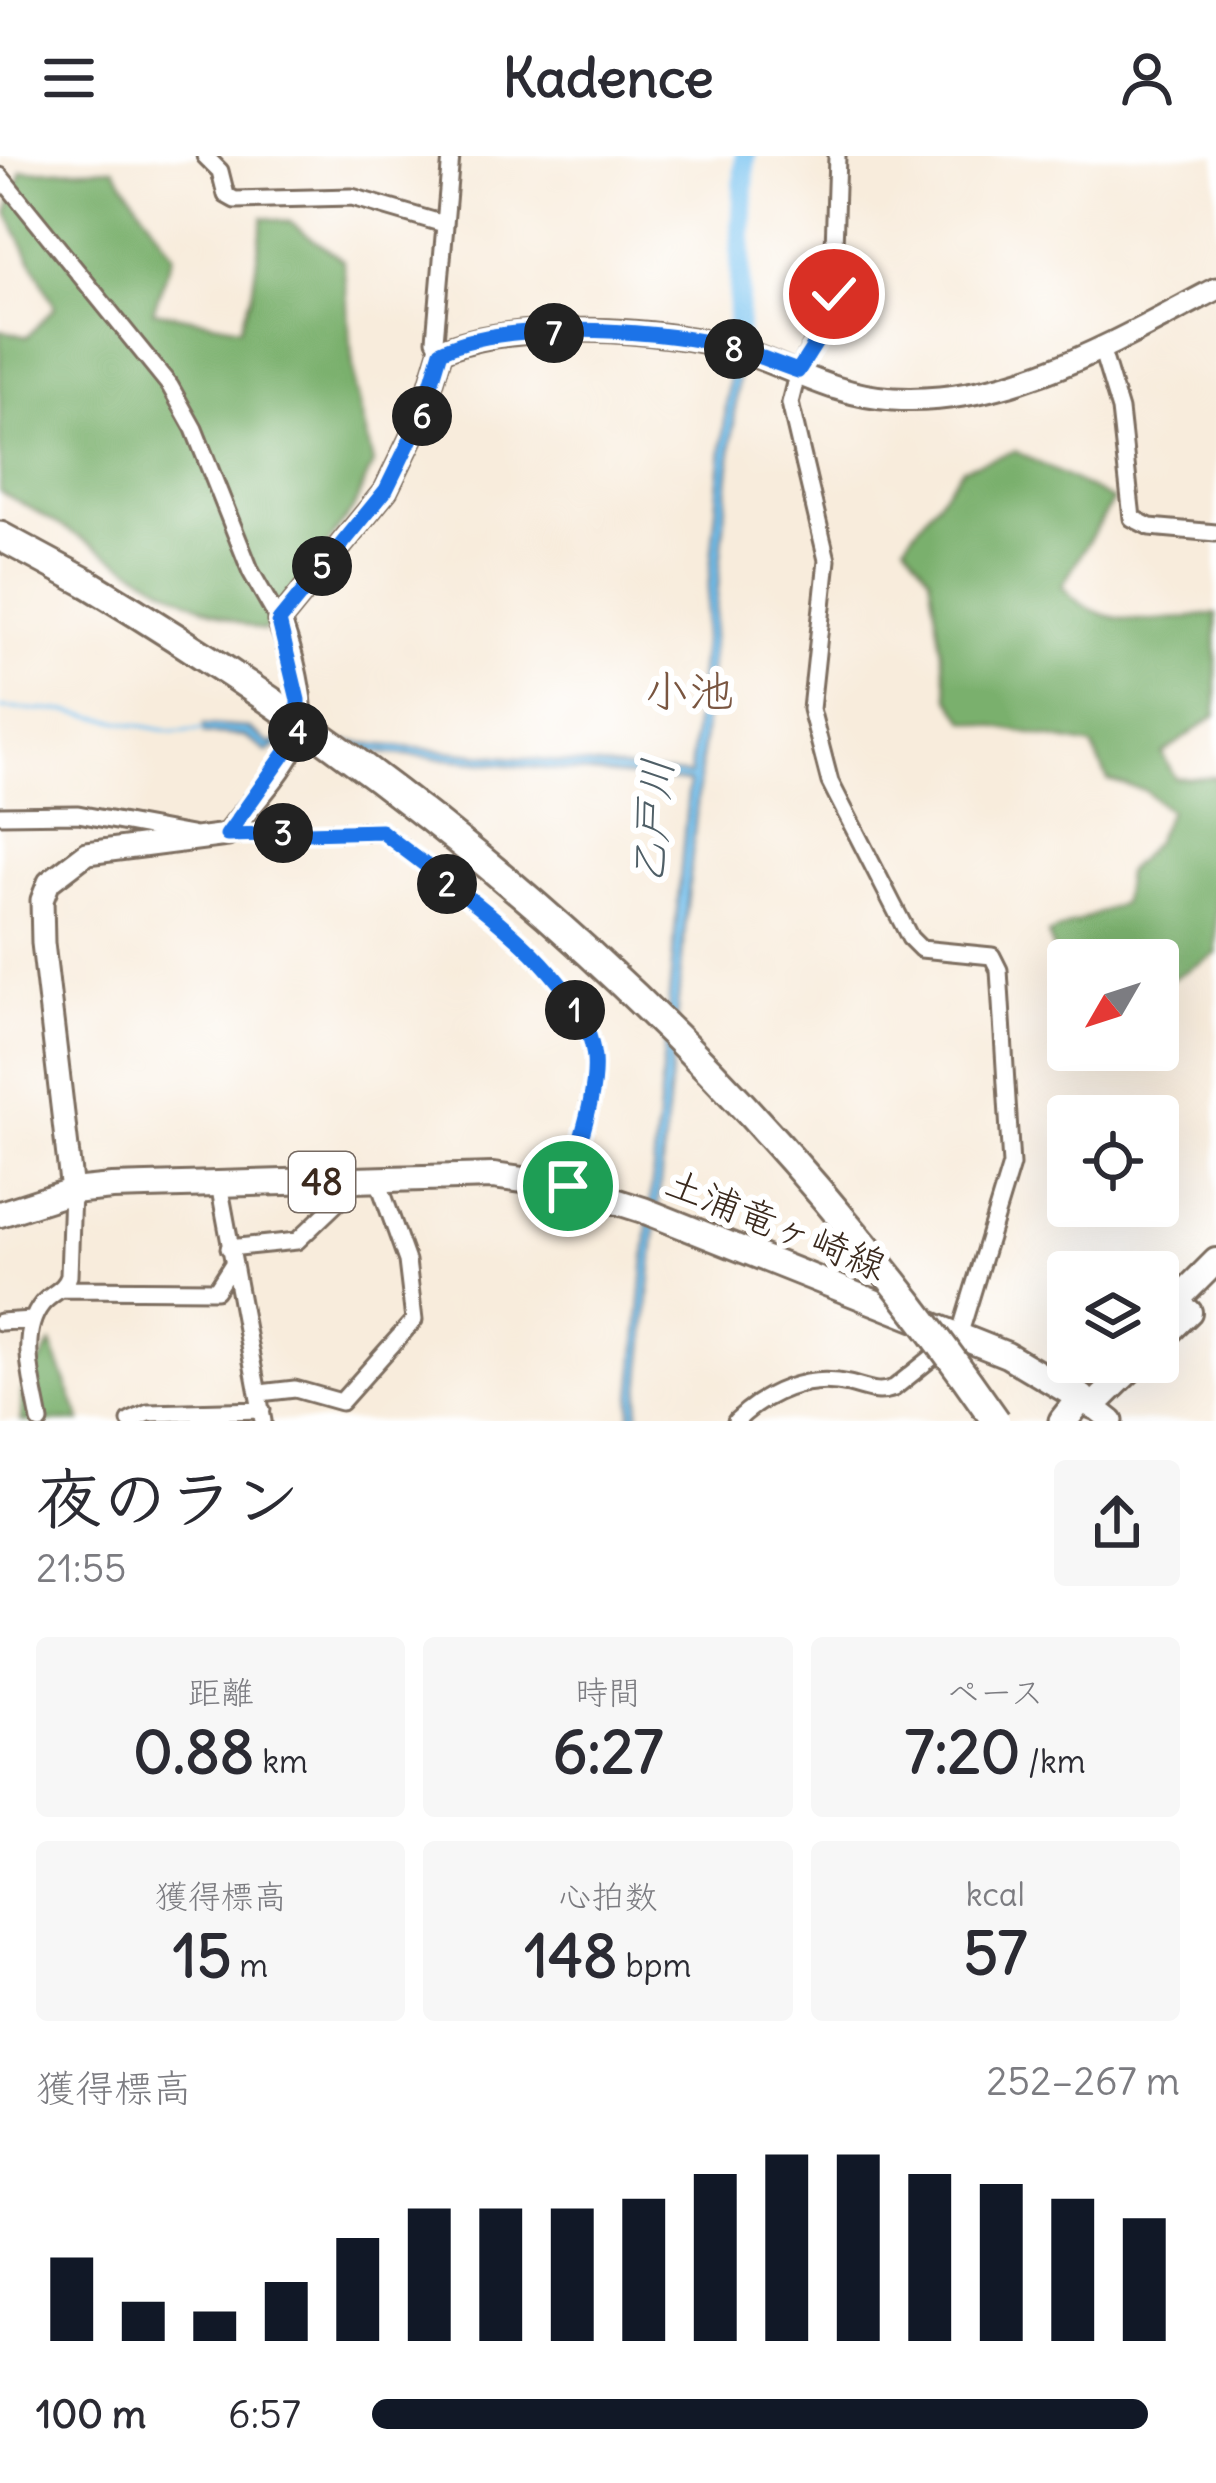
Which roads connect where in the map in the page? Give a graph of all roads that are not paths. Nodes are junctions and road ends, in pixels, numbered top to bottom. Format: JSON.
{"nodes":[{"id":1,"x":205,"y":156,"type":"edge"},
{"id":2,"x":451,"y":156,"type":"edge"},
{"id":3,"x":837,"y":156,"type":"edge"},
{"id":4,"x":0,"y":176,"type":"edge"},
{"id":5,"x":444,"y":224,"type":"junction"},
{"id":6,"x":1216,"y":289,"type":"edge"},
{"id":7,"x":441,"y":351,"type":"junction"},
{"id":8,"x":1102,"y":351,"type":"junction"},
{"id":9,"x":798,"y":371,"type":"junction"},
{"id":10,"x":1216,"y":533,"type":"edge"},
{"id":11,"x":0,"y":536,"type":"edge"},
{"id":12,"x":279,"y":621,"type":"junction"},
{"id":13,"x":0,"y":815,"type":"edge"},
{"id":14,"x":227,"y":835,"type":"junction"},
{"id":15,"x":200,"y":837,"type":"junction"},
{"id":16,"x":377,"y":1178,"type":"junction"},
{"id":17,"x":346,"y":1181,"type":"junction"},
{"id":18,"x":220,"y":1184,"type":"junction"},
{"id":19,"x":568,"y":1186,"type":"junction"},
{"id":20,"x":72,"y":1191,"type":"junction"},
{"id":21,"x":0,"y":1214,"type":"edge"},
{"id":22,"x":230,"y":1256,"type":"junction"},
{"id":23,"x":1216,"y":1261,"type":"edge"},
{"id":24,"x":1216,"y":1285,"type":"edge"},
{"id":25,"x":61,"y":1289,"type":"junction"},
{"id":26,"x":1179,"y":1298,"type":"edge"},
{"id":27,"x":32,"y":1320,"type":"junction"},
{"id":28,"x":1179,"y":1321,"type":"edge"},
{"id":29,"x":0,"y":1322,"type":"edge"},
{"id":30,"x":958,"y":1336,"type":"junction"},
{"id":31,"x":1104,"y":1383,"type":"edge"},
{"id":32,"x":1118,"y":1383,"type":"edge"},
{"id":33,"x":262,"y":1408,"type":"edge"},
{"id":34,"x":1091,"y":1412,"type":"edge"},
{"id":35,"x":40,"y":1421,"type":"edge"},
{"id":36,"x":130,"y":1421,"type":"edge"},
{"id":37,"x":736,"y":1421,"type":"edge"},
{"id":38,"x":996,"y":1421,"type":"edge"},
{"id":39,"x":1063,"y":1421,"type":"edge"}],
"edges":[{"from":1,"to":5,"type":"street"},
{"from":2,"to":5,"type":"street"},
{"from":3,"to":9,"type":"street"},
{"from":4,"to":12,"type":"street"},
{"from":5,"to":7,"type":"street"},
{"from":6,"to":8,"type":"street"},
{"from":7,"to":9,"type":"street"},
{"from":7,"to":12,"type":"street"},
{"from":8,"to":9,"type":"street"},
{"from":8,"to":10,"type":"street"},
{"from":9,"to":30,"type":"street"},
{"from":11,"to":38,"type":"highway","bridge":true},
{"from":12,"to":14,"type":"street"},
{"from":13,"to":15,"type":"street"},
{"from":14,"to":15,"type":"street"},
{"from":14,"to":19,"type":"street"},
{"from":15,"to":20,"type":"street"},
{"from":16,"to":17,"type":"main road","name":"土浦竜ヶ崎線","number":"48"},
{"from":16,"to":19,"type":"main road","name":"土浦竜ヶ崎線","number":"48"},
{"from":16,"to":33,"type":"street"},
{"from":17,"to":18,"type":"main road","name":"土浦竜ヶ崎線","number":"48"},
{"from":17,"to":22,"type":"street"},
{"from":18,"to":20,"type":"main road","name":"土浦竜ヶ崎線","number":"48"},
{"from":18,"to":22,"type":"street"},
{"from":19,"to":30,"type":"main road","name":"土浦竜ヶ崎線","number":"48"},
{"from":20,"to":21,"type":"main road","name":"土浦竜ヶ崎線","number":"48"},
{"from":20,"to":25,"type":"street"},
{"from":22,"to":25,"type":"street"},
{"from":22,"to":33,"type":"street"},
{"from":23,"to":26,"type":"main road"},
{"from":24,"to":28,"type":"main road"},
{"from":25,"to":27,"type":"street"},
{"from":27,"to":29,"type":"street"},
{"from":27,"to":35,"type":"street"},
{"from":30,"to":34,"type":"main road","name":"土浦竜ヶ崎線","number":"48"},
{"from":30,"to":37,"type":"street"},
{"from":31,"to":34,"type":"main road"},
{"from":32,"to":34,"type":"main road"},
{"from":33,"to":36,"type":"street"},
{"from":34,"to":39,"type":"highway"}]}
